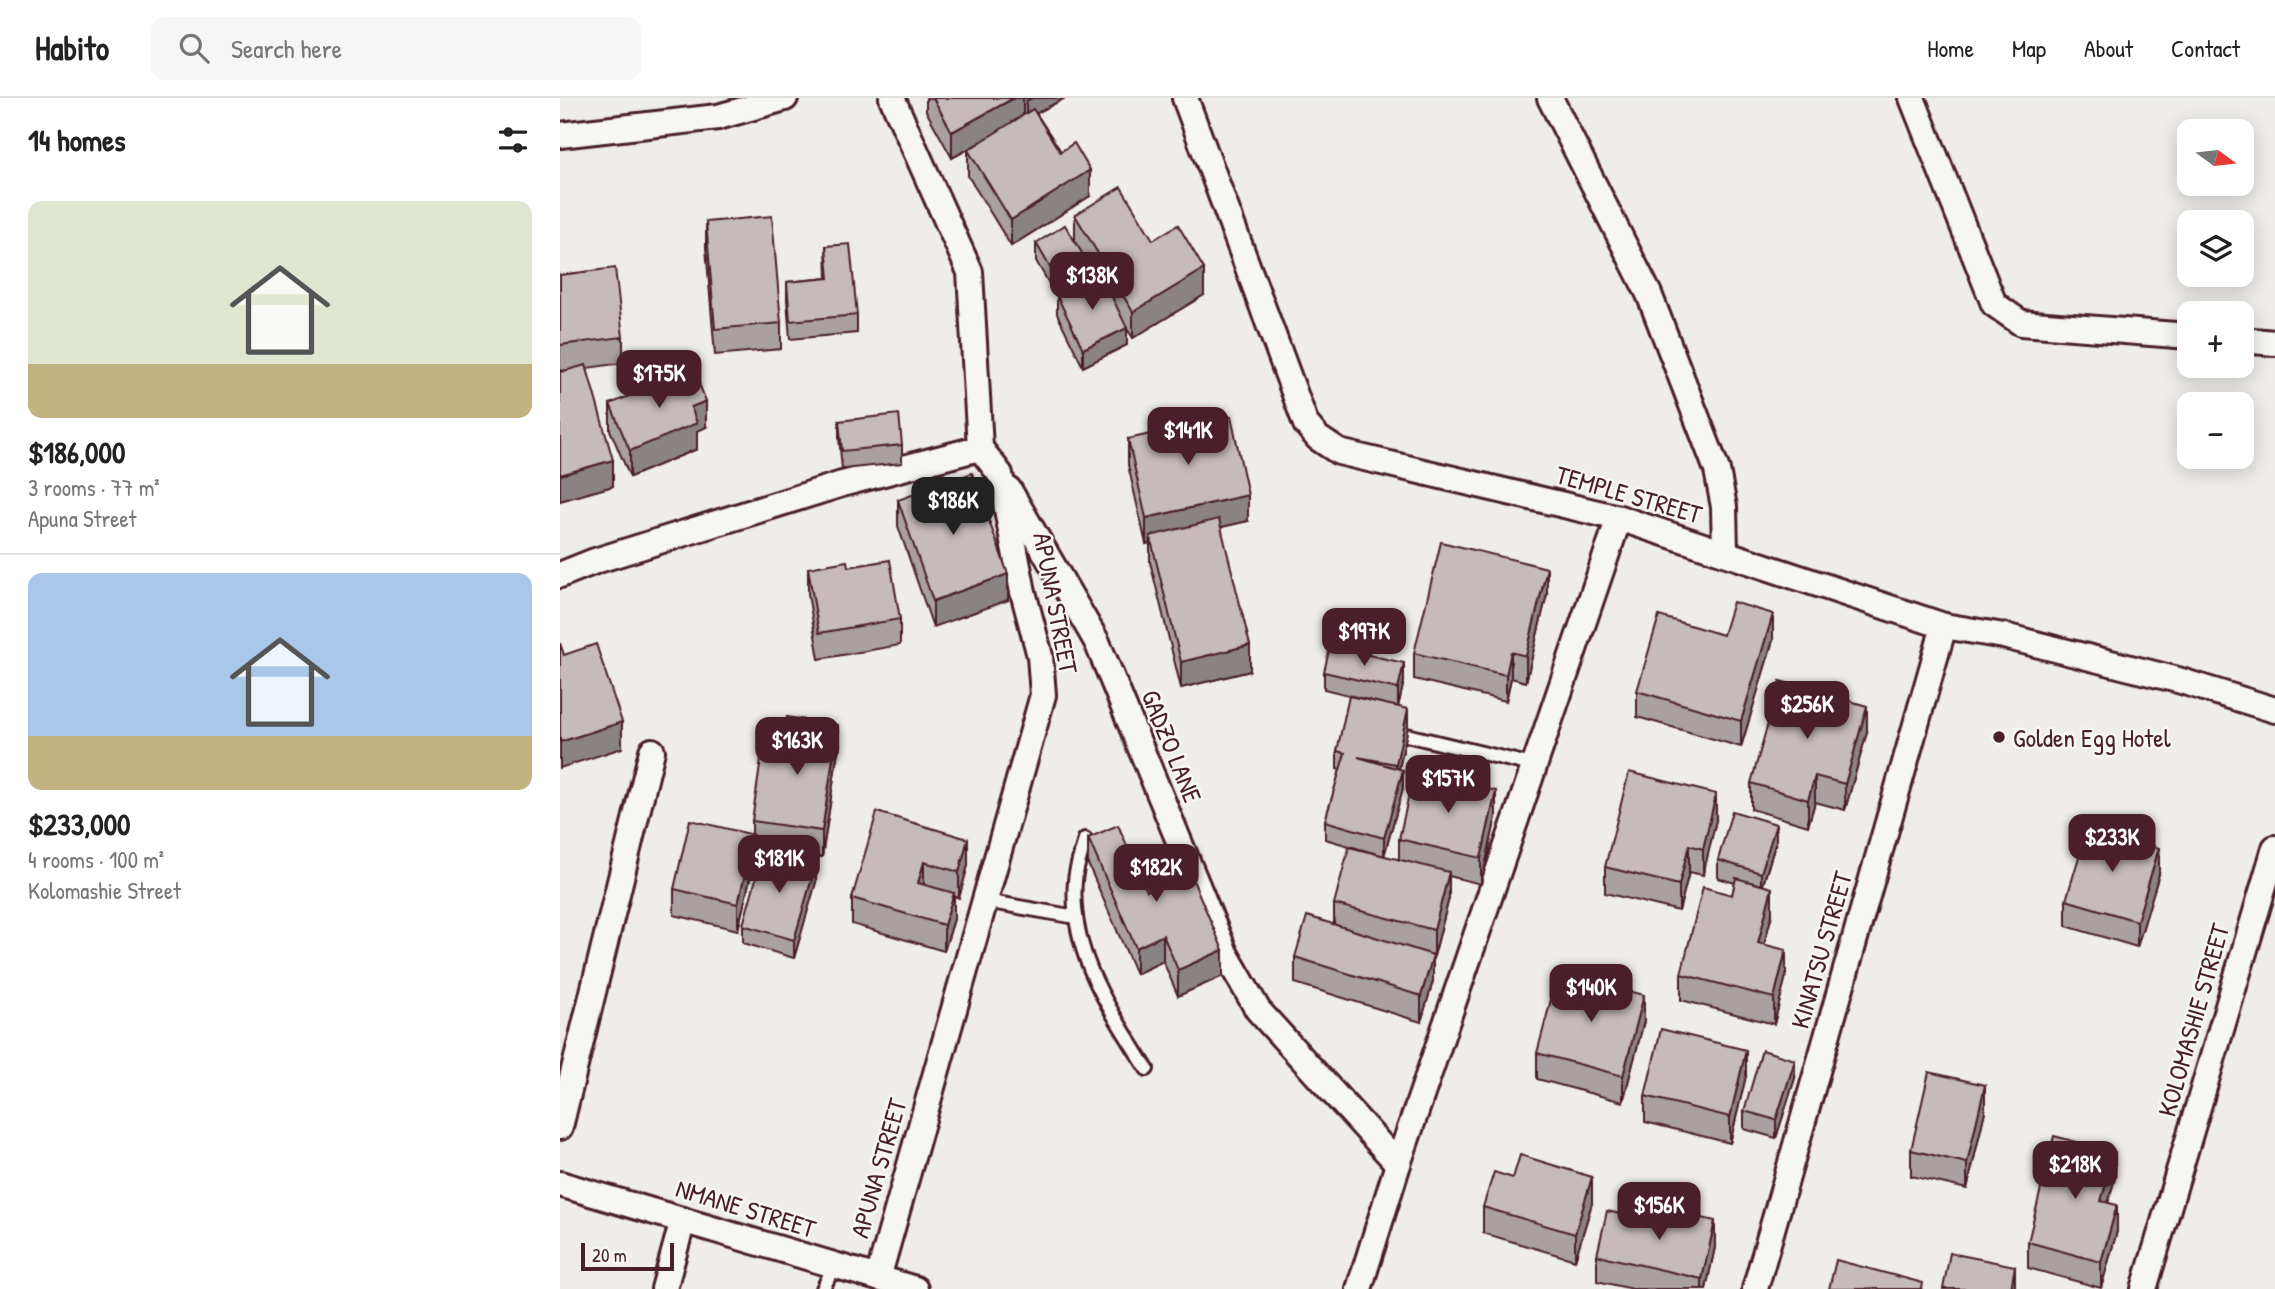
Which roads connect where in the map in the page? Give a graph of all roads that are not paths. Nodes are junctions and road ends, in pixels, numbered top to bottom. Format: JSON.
{"nodes":[{"id":1,"x":785,"y":98,"type":"edge"},
{"id":2,"x":892,"y":98,"type":"edge"},
{"id":3,"x":1185,"y":98,"type":"edge"},
{"id":4,"x":1550,"y":98,"type":"edge"},
{"id":5,"x":1912,"y":98,"type":"edge"},
{"id":6,"x":560,"y":135,"type":"edge"},
{"id":7,"x":2177,"y":335,"type":"edge"},
{"id":8,"x":2254,"y":341,"type":"edge"},
{"id":9,"x":2275,"y":343,"type":"edge"},
{"id":10,"x":980,"y":448,"type":"junction"},
{"id":11,"x":1000,"y":474,"type":"junction"},
{"id":12,"x":1619,"y":517,"type":"junction"},
{"id":13,"x":1725,"y":553,"type":"junction"},
{"id":14,"x":560,"y":575,"type":"edge"},
{"id":15,"x":1944,"y":626,"type":"junction"},
{"id":16,"x":2275,"y":710,"type":"edge"},
{"id":17,"x":1394,"y":732,"type":"edge"},
{"id":18,"x":652,"y":751,"type":"dead end"},
{"id":19,"x":1536,"y":766,"type":"junction"},
{"id":20,"x":1085,"y":839,"type":"edge"},
{"id":21,"x":2275,"y":848,"type":"edge"},
{"id":22,"x":985,"y":901,"type":"junction"},
{"id":23,"x":1076,"y":917,"type":"junction"},
{"id":24,"x":1147,"y":1069,"type":"dead end"},
{"id":25,"x":560,"y":1127,"type":"edge"},
{"id":26,"x":1398,"y":1164,"type":"junction"},
{"id":27,"x":560,"y":1184,"type":"edge"},
{"id":28,"x":683,"y":1220,"type":"junction"},
{"id":29,"x":834,"y":1266,"type":"junction"},
{"id":30,"x":878,"y":1278,"type":"junction"},
{"id":31,"x":664,"y":1289,"type":"edge"},
{"id":32,"x":823,"y":1289,"type":"edge"},
{"id":33,"x":915,"y":1289,"type":"edge"},
{"id":34,"x":1359,"y":1289,"type":"edge"},
{"id":35,"x":1755,"y":1289,"type":"edge"},
{"id":36,"x":2144,"y":1289,"type":"edge"}],
"edges":[{"from":1,"to":6,"type":"street"},
{"from":2,"to":10,"type":"street"},
{"from":3,"to":12,"type":"street","name":"TEMPLE STREET"},
{"from":4,"to":13,"type":"street"},
{"from":5,"to":7,"type":"street"},
{"from":8,"to":9,"type":"street"},
{"from":10,"to":11,"type":"street","name":"APUNA STREET"},
{"from":10,"to":14,"type":"street"},
{"from":11,"to":22,"type":"street","name":"APUNA STREET"},
{"from":11,"to":26,"type":"street","name":"GADZO LANE"},
{"from":12,"to":13,"type":"street","name":"TEMPLE STREET"},
{"from":12,"to":19,"type":"street"},
{"from":13,"to":15,"type":"street","name":"TEMPLE STREET"},
{"from":15,"to":16,"type":"street","name":"TEMPLE STREET"},
{"from":15,"to":35,"type":"street","name":"KINATSU STREET"},
{"from":17,"to":19,"type":"lane"},
{"from":18,"to":25,"type":"street"},
{"from":19,"to":26,"type":"street"},
{"from":20,"to":23,"type":"lane"},
{"from":21,"to":36,"type":"street","name":"KOLOMASHIE STREET"},
{"from":22,"to":23,"type":"lane"},
{"from":22,"to":30,"type":"street","name":"APUNA STREET"},
{"from":23,"to":24,"type":"lane"},
{"from":26,"to":34,"type":"street"},
{"from":27,"to":28,"type":"street","name":"NMANE STREET"},
{"from":28,"to":29,"type":"street","name":"NMANE STREET"},
{"from":28,"to":31,"type":"street"},
{"from":29,"to":30,"type":"street","name":"NMANE STREET"},
{"from":29,"to":32,"type":"lane"},
{"from":30,"to":33,"type":"street","name":"NMANE STREET"}]}
